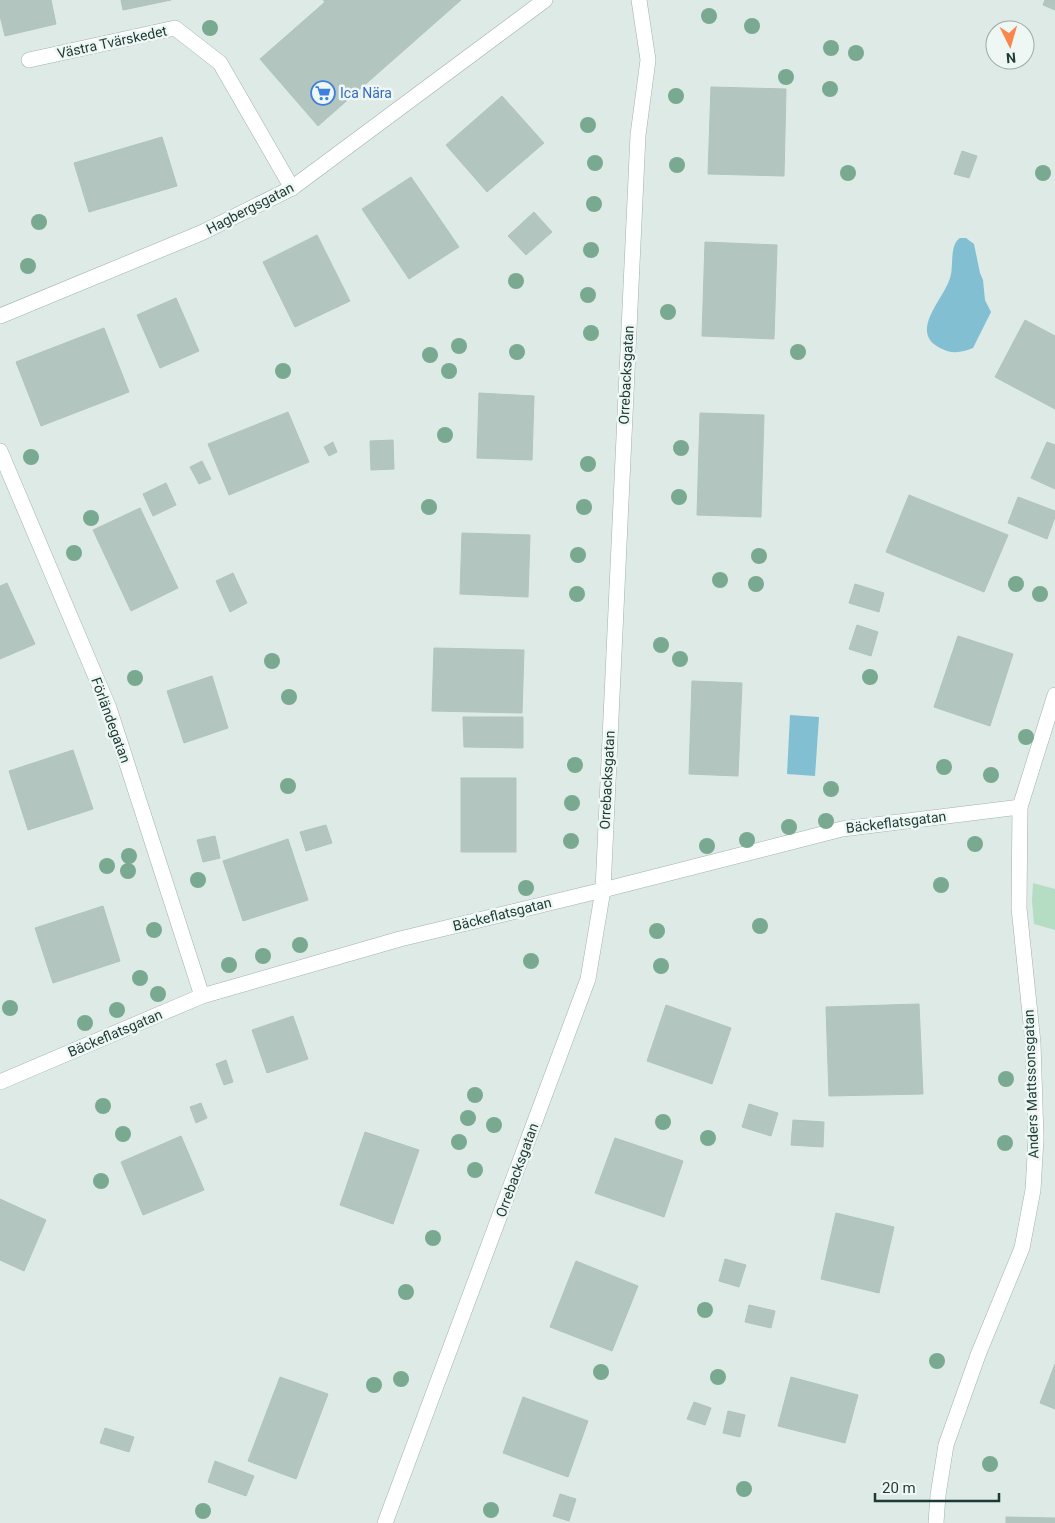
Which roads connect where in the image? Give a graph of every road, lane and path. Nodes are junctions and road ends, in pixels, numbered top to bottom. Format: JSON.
{"nodes":[{"id":1,"x":545,"y":0,"type":"edge"},
{"id":2,"x":639,"y":0,"type":"edge"},
{"id":3,"x":29,"y":60,"type":"dead end"},
{"id":4,"x":292,"y":188,"type":"junction"},
{"id":5,"x":0,"y":316,"type":"edge"},
{"id":6,"x":0,"y":451,"type":"edge"},
{"id":7,"x":1055,"y":695,"type":"edge"},
{"id":8,"x":1020,"y":807,"type":"junction"},
{"id":9,"x":603,"y":890,"type":"junction"},
{"id":10,"x":202,"y":996,"type":"junction"},
{"id":11,"x":0,"y":1082,"type":"edge"},
{"id":12,"x":385,"y":1523,"type":"edge"},
{"id":13,"x":936,"y":1523,"type":"edge"}],
"edges":[{"from":1,"to":4,"type":"street","name":"Hagbergsgatan"},
{"from":2,"to":9,"type":"street","name":"Orrebacksgatan"},
{"from":3,"to":4,"type":"street","name":"Västra Tvärskedet"},
{"from":4,"to":5,"type":"street","name":"Hagbergsgatan"},
{"from":6,"to":10,"type":"street","name":"Förländegatan"},
{"from":7,"to":8,"type":"street","name":"Anders Mattssonsgatan"},
{"from":8,"to":9,"type":"street","name":"Bäckeflatsgatan"},
{"from":8,"to":13,"type":"street","name":"Anders Mattssonsgatan"},
{"from":9,"to":10,"type":"street","name":"Bäckeflatsgatan"},
{"from":9,"to":12,"type":"street","name":"Orrebacksgatan"},
{"from":10,"to":11,"type":"street","name":"Bäckeflatsgatan"}]}
